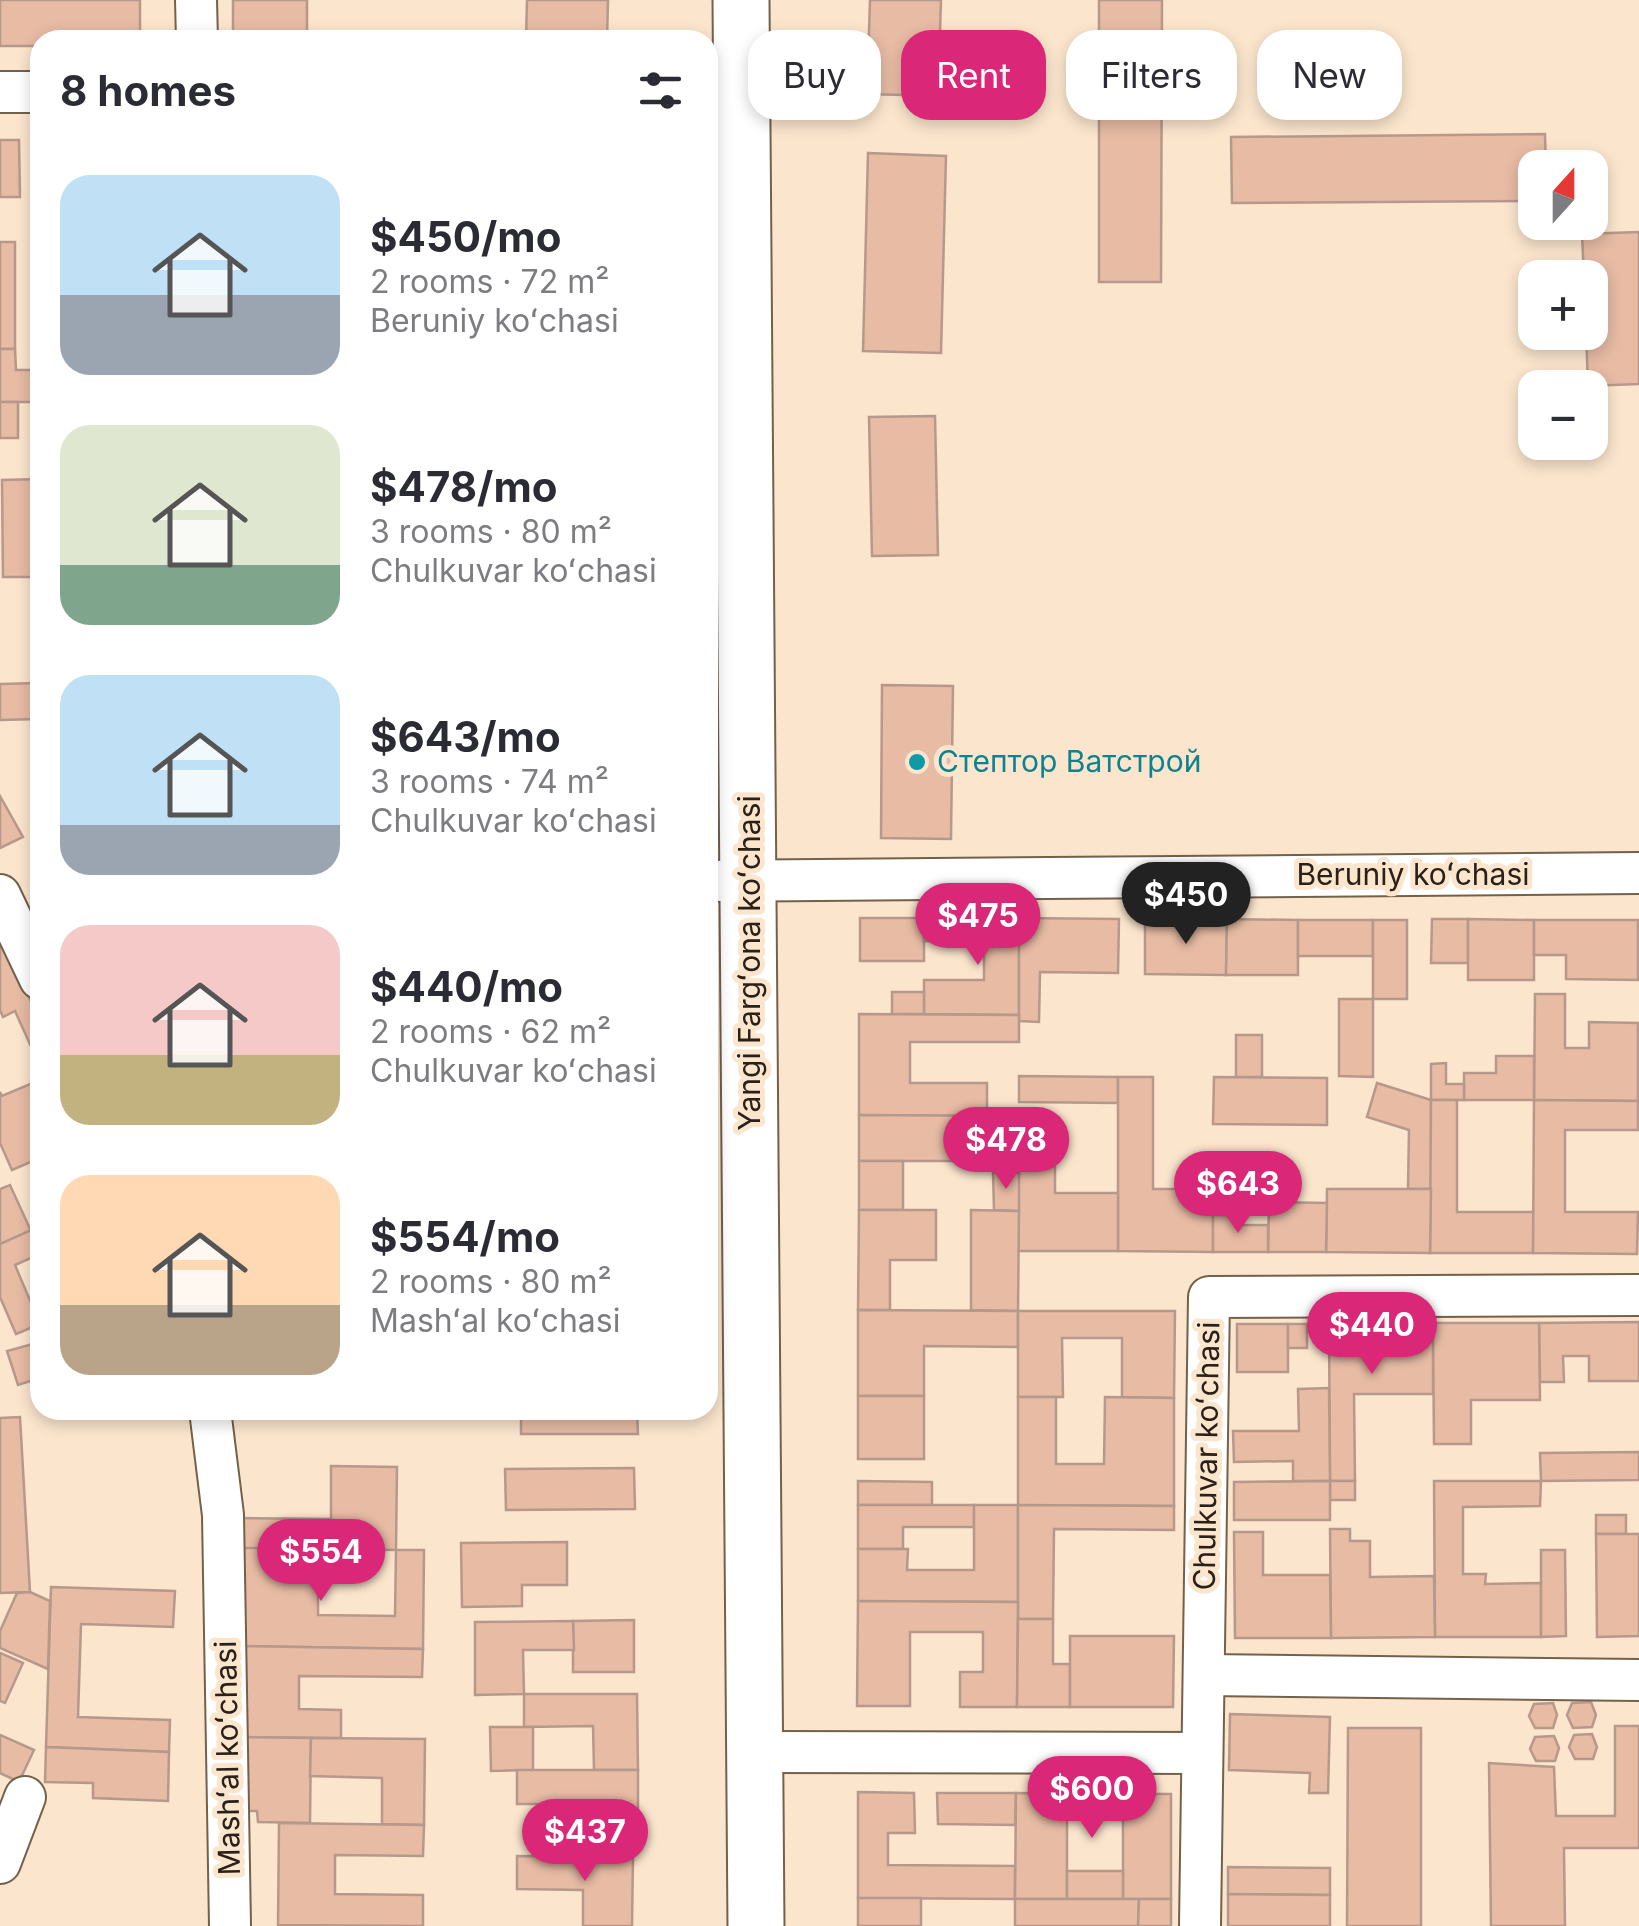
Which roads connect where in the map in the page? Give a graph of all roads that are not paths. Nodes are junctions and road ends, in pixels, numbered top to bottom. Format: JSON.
{"nodes":[{"id":1,"x":196,"y":0,"type":"edge"},
{"id":2,"x":741,"y":0,"type":"edge"},
{"id":3,"x":197,"y":30,"type":"edge"},
{"id":4,"x":0,"y":92,"type":"edge"},
{"id":5,"x":30,"y":92,"type":"edge"},
{"id":6,"x":1639,"y":873,"type":"edge"},
{"id":7,"x":728,"y":880,"type":"edge"},
{"id":8,"x":0,"y":895,"type":"edge"},
{"id":9,"x":30,"y":895,"type":"edge"},
{"id":10,"x":30,"y":958,"type":"edge"},
{"id":11,"x":1639,"y":1295,"type":"edge"},
{"id":12,"x":211,"y":1420,"type":"edge"},
{"id":13,"x":1204,"y":1675,"type":"junction"},
{"id":14,"x":1639,"y":1680,"type":"edge"},
{"id":15,"x":755,"y":1752,"type":"junction"},
{"id":16,"x":1202,"y":1753,"type":"junction"},
{"id":17,"x":25,"y":1797,"type":"dead end"},
{"id":18,"x":0,"y":1863,"type":"edge"},
{"id":19,"x":230,"y":1926,"type":"edge"},
{"id":20,"x":756,"y":1926,"type":"edge"},
{"id":21,"x":1200,"y":1926,"type":"edge"}],
"edges":[{"from":1,"to":3,"type":"street"},
{"from":2,"to":7,"type":"main road","name":"Yangi Fargʻona koʻchasi"},
{"from":4,"to":5,"type":"street"},
{"from":6,"to":7,"type":"street","name":"Beruniy koʻchasi"},
{"from":7,"to":15,"type":"main road","name":"Yangi Fargʻona koʻchasi"},
{"from":8,"to":9,"type":"street"},
{"from":8,"to":10,"type":"street"},
{"from":11,"to":13,"type":"street","name":"Chulkuvar koʻchasi"},
{"from":12,"to":19,"type":"street","name":"Mashʻal koʻchasi"},
{"from":13,"to":14,"type":"street"},
{"from":13,"to":16,"type":"street","name":"Chulkuvar koʻchasi"},
{"from":15,"to":16,"type":"street"},
{"from":15,"to":20,"type":"main road","name":"Yangi Fargʻona koʻchasi"},
{"from":16,"to":21,"type":"street","name":"Chulkuvar koʻchasi"},
{"from":17,"to":18,"type":"street"}]}
